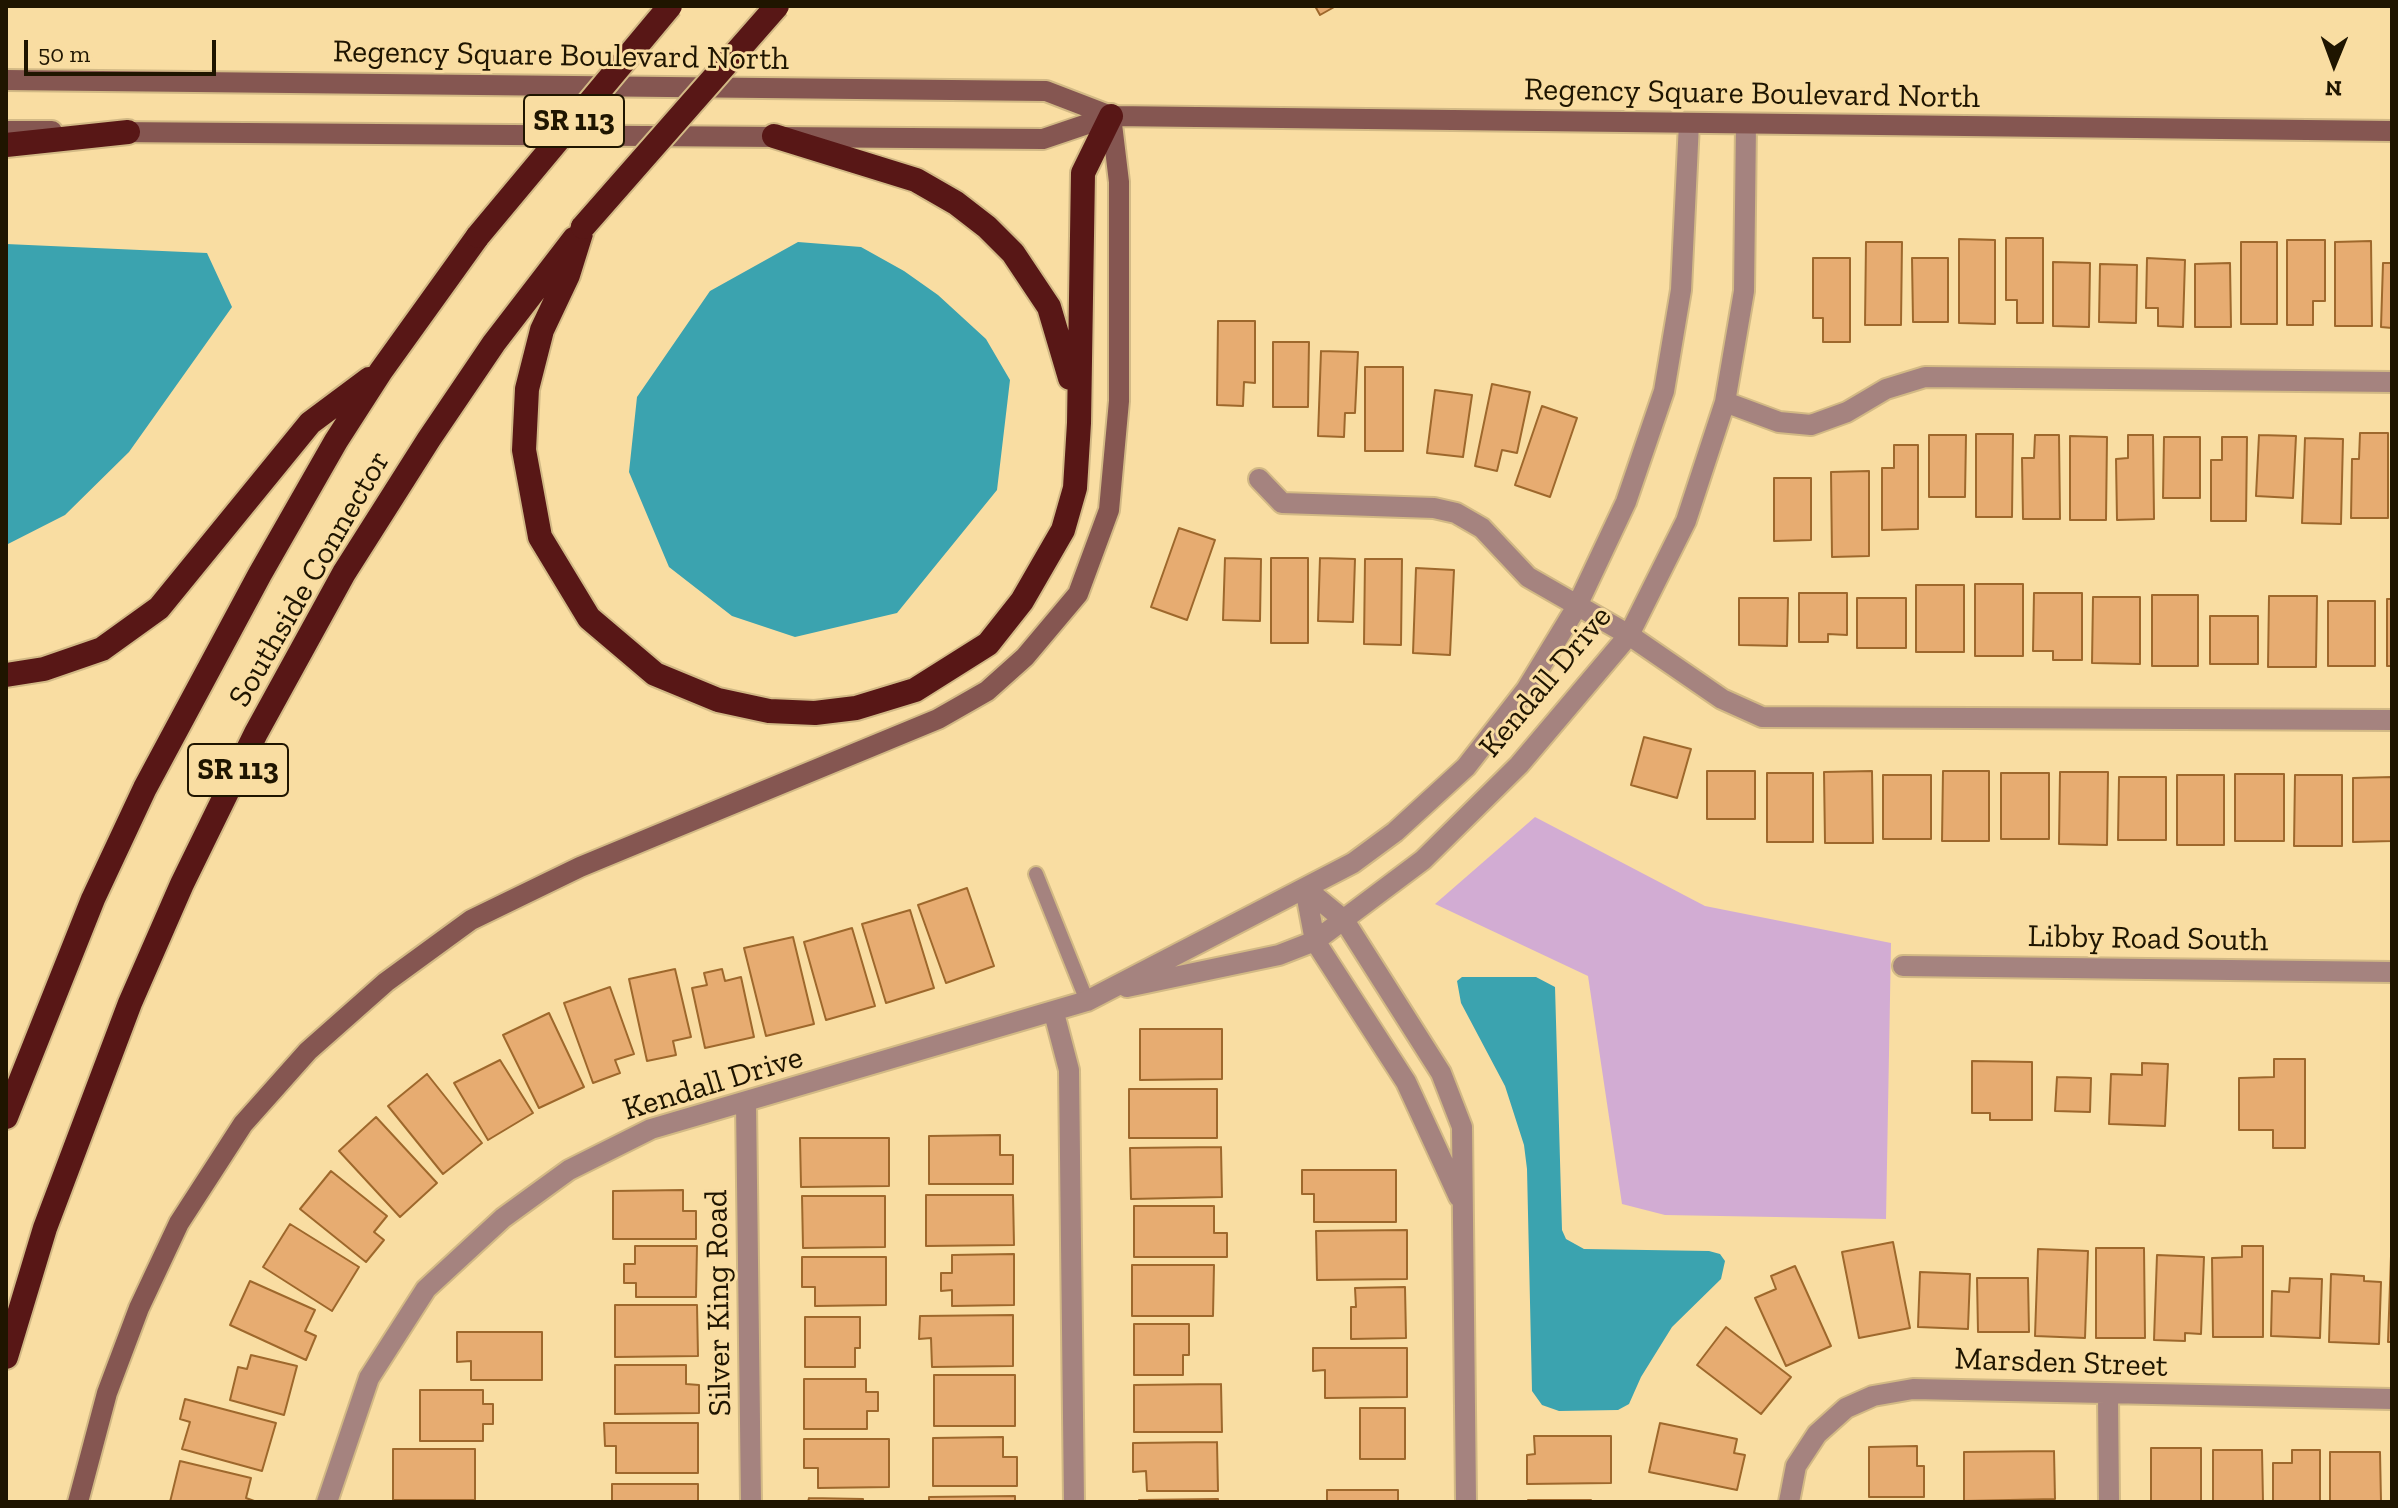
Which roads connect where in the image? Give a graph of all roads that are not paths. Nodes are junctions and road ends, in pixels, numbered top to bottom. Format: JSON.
{"nodes":[{"id":1,"x":670,"y":6,"type":"edge"},
{"id":2,"x":777,"y":6,"type":"edge"},
{"id":3,"x":6,"y":80,"type":"edge"},
{"id":4,"x":1111,"y":116,"type":"junction"},
{"id":5,"x":1689,"y":123,"type":"junction"},
{"id":6,"x":1746,"y":124,"type":"junction"},
{"id":7,"x":6,"y":131,"type":"edge"},
{"id":8,"x":2392,"y":131,"type":"edge"},
{"id":9,"x":128,"y":132,"type":"junction"},
{"id":10,"x":774,"y":136,"type":"junction"},
{"id":11,"x":6,"y":145,"type":"edge"},
{"id":12,"x":579,"y":234,"type":"junction"},
{"id":13,"x":381,"y":371,"type":"junction"},
{"id":14,"x":2392,"y":382,"type":"edge"},
{"id":15,"x":1725,"y":402,"type":"junction"},
{"id":16,"x":1079,"y":423,"type":"junction"},
{"id":17,"x":1259,"y":479,"type":"dead end"},
{"id":18,"x":1576,"y":608,"type":"junction"},
{"id":19,"x":1629,"y":635,"type":"junction"},
{"id":20,"x":6,"y":675,"type":"edge"},
{"id":21,"x":2392,"y":720,"type":"edge"},
{"id":22,"x":1036,"y":874,"type":"dead end"},
{"id":23,"x":1305,"y":888,"type":"junction"},
{"id":24,"x":1344,"y":920,"type":"junction"},
{"id":25,"x":1315,"y":941,"type":"junction"},
{"id":26,"x":1903,"y":966,"type":"dead end"},
{"id":27,"x":2392,"y":972,"type":"edge"},
{"id":28,"x":1093,"y":997,"type":"junction"},
{"id":29,"x":1054,"y":1013,"type":"junction"},
{"id":30,"x":746,"y":1103,"type":"junction"},
{"id":31,"x":6,"y":1117,"type":"edge"},
{"id":32,"x":1462,"y":1204,"type":"junction"},
{"id":33,"x":9,"y":1346,"type":"edge"},
{"id":34,"x":6,"y":1374,"type":"edge"},
{"id":35,"x":2108,"y":1395,"type":"junction"},
{"id":36,"x":2392,"y":1399,"type":"edge"},
{"id":37,"x":78,"y":1502,"type":"edge"},
{"id":38,"x":327,"y":1502,"type":"edge"},
{"id":39,"x":751,"y":1502,"type":"edge"},
{"id":40,"x":1074,"y":1502,"type":"edge"},
{"id":41,"x":1466,"y":1502,"type":"edge"},
{"id":42,"x":1789,"y":1502,"type":"edge"},
{"id":43,"x":2109,"y":1502,"type":"edge"}],
"edges":[{"from":1,"to":13,"type":"highway","name":"Southside Connector","number":"SR 113","bridge":true},
{"from":2,"to":12,"type":"highway","name":"Southside Connector","number":"SR 113","bridge":true},
{"from":3,"to":4,"type":"street","name":"Regency Square Boulevard North"},
{"from":4,"to":5,"type":"street","name":"Regency Square Boulevard North"},
{"from":4,"to":10,"type":"street","name":"Regency Square Boulevard North"},
{"from":4,"to":16,"type":"highway"},
{"from":4,"to":37,"type":"street"},
{"from":5,"to":6,"type":"street","name":"Regency Square Boulevard North"},
{"from":5,"to":18,"type":"street","name":"Kendall Drive"},
{"from":6,"to":8,"type":"street","name":"Regency Square Boulevard North"},
{"from":6,"to":15,"type":"street","name":"Kendall Drive"},
{"from":7,"to":9,"type":"street","name":"Regency Square Boulevard North"},
{"from":9,"to":10,"type":"street","name":"Regency Square Boulevard North"},
{"from":9,"to":11,"type":"highway"},
{"from":10,"to":16,"type":"highway"},
{"from":12,"to":16,"type":"highway"},
{"from":12,"to":33,"type":"highway","name":"Southside Connector","number":"SR 113"},
{"from":13,"to":20,"type":"highway"},
{"from":13,"to":31,"type":"highway","name":"Southside Connector","number":"SR 113"},
{"from":14,"to":15,"type":"street"},
{"from":15,"to":19,"type":"street","name":"Kendall Drive"},
{"from":17,"to":18,"type":"street"},
{"from":18,"to":19,"type":"street"},
{"from":18,"to":23,"type":"street","name":"Kendall Drive"},
{"from":19,"to":21,"type":"street"},
{"from":19,"to":24,"type":"street","name":"Kendall Drive"},
{"from":22,"to":28,"type":"lane"},
{"from":23,"to":24,"type":"street"},
{"from":23,"to":25,"type":"street"},
{"from":23,"to":28,"type":"street","name":"Kendall Drive"},
{"from":24,"to":25,"type":"street","name":"Kendall Drive"},
{"from":24,"to":32,"type":"street"},
{"from":25,"to":28,"type":"street","name":"Kendall Drive"},
{"from":25,"to":32,"type":"street"},
{"from":26,"to":27,"type":"street","name":"Libby Road South"},
{"from":28,"to":29,"type":"street","name":"Kendall Drive"},
{"from":29,"to":30,"type":"street","name":"Kendall Drive"},
{"from":29,"to":40,"type":"street"},
{"from":30,"to":38,"type":"street","name":"Kendall Drive"},
{"from":30,"to":39,"type":"street","name":"Silver King Road"},
{"from":32,"to":41,"type":"street"},
{"from":33,"to":34,"type":"highway","name":"Southside Connector"},
{"from":35,"to":36,"type":"street","name":"Marsden Street"},
{"from":35,"to":42,"type":"street","name":"Marsden Street"},
{"from":35,"to":43,"type":"street"}]}
